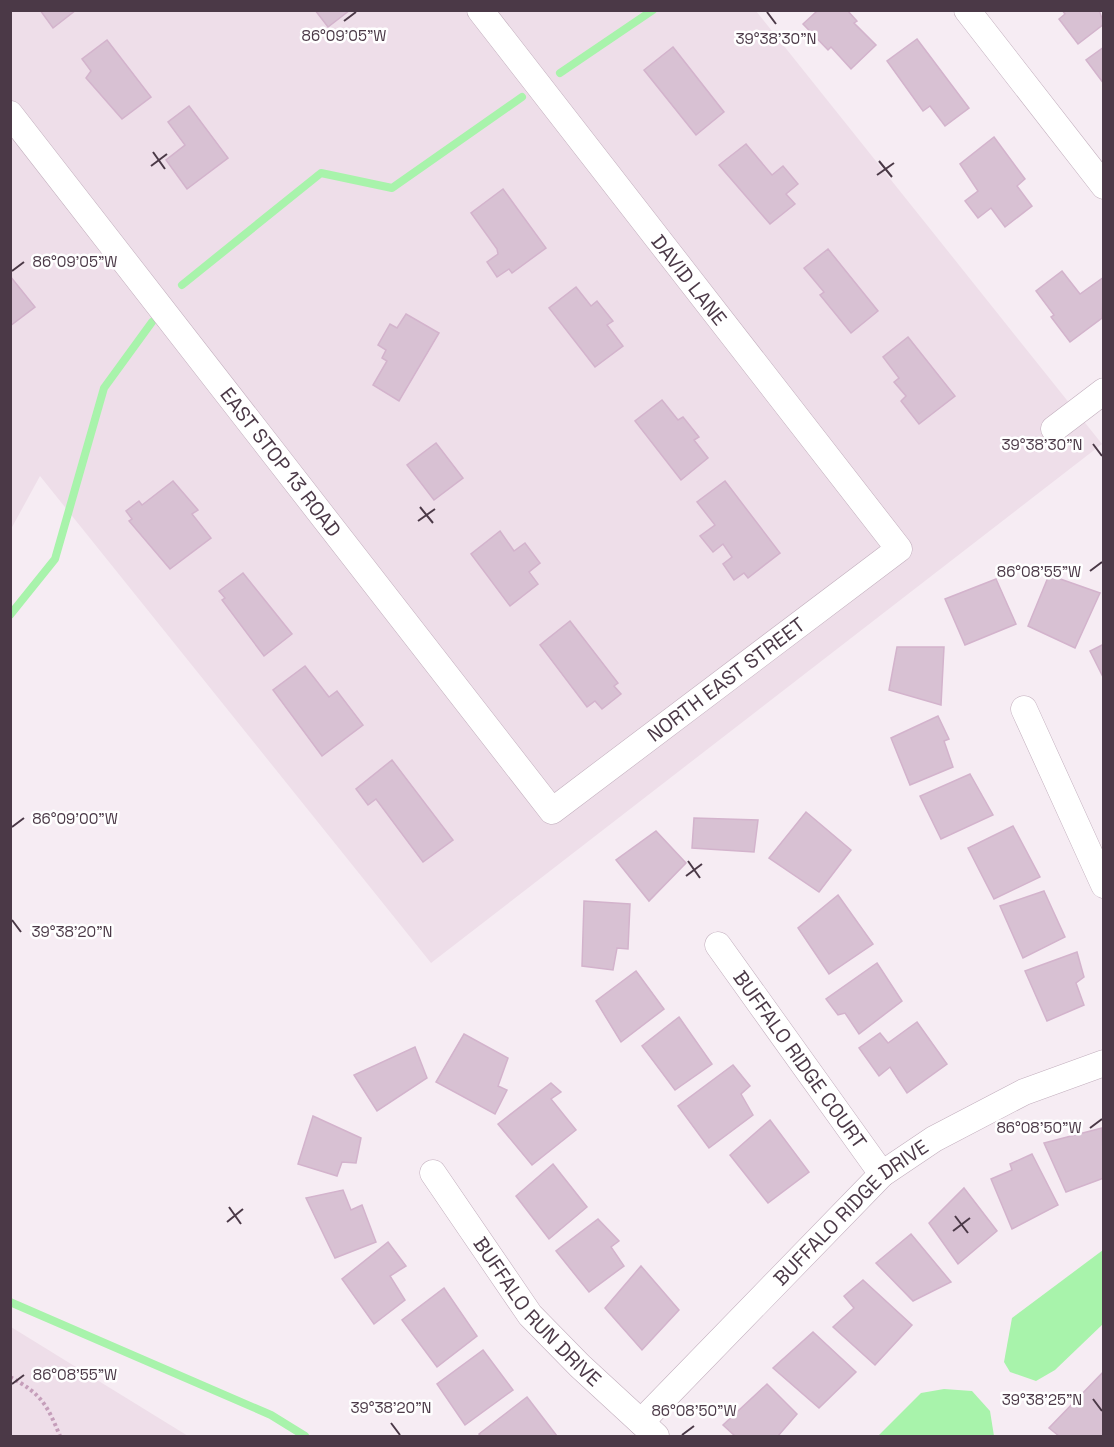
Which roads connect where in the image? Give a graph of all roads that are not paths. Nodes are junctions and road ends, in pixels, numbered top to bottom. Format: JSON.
{"nodes":[{"id":1,"x":480,"y":10,"type":"edge"},
{"id":2,"x":967,"y":10,"type":"edge"},
{"id":3,"x":10,"y":114,"type":"edge"},
{"id":4,"x":1104,"y":186,"type":"edge"},
{"id":5,"x":1104,"y":391,"type":"edge"},
{"id":6,"x":1054,"y":429,"type":"dead end"},
{"id":7,"x":898,"y":549,"type":"joint"},
{"id":8,"x":1024,"y":709,"type":"dead end"},
{"id":9,"x":552,"y":811,"type":"joint"},
{"id":10,"x":1104,"y":885,"type":"edge"},
{"id":11,"x":718,"y":945,"type":"dead end"},
{"id":12,"x":1104,"y":1063,"type":"edge"},
{"id":13,"x":433,"y":1173,"type":"dead end"},
{"id":14,"x":882,"y":1174,"type":"junction"},
{"id":15,"x":648,"y":1430,"type":"edge"}],
"edges":[{"from":1,"to":7,"type":"street","name":"DAVID LANE"},
{"from":2,"to":4,"type":"street"},
{"from":3,"to":9,"type":"street","name":"EAST STOP 13 ROAD"},
{"from":5,"to":6,"type":"street"},
{"from":7,"to":9,"type":"street","name":"NORTH EAST STREET"},
{"from":8,"to":10,"type":"street"},
{"from":11,"to":14,"type":"street","name":"BUFFALO RIDGE COURT"},
{"from":12,"to":14,"type":"street","name":"BUFFALO RIDGE DRIVE"},
{"from":13,"to":15,"type":"street","name":"BUFFALO RUN DRIVE"},
{"from":14,"to":15,"type":"street","name":"BUFFALO RIDGE DRIVE"}]}
